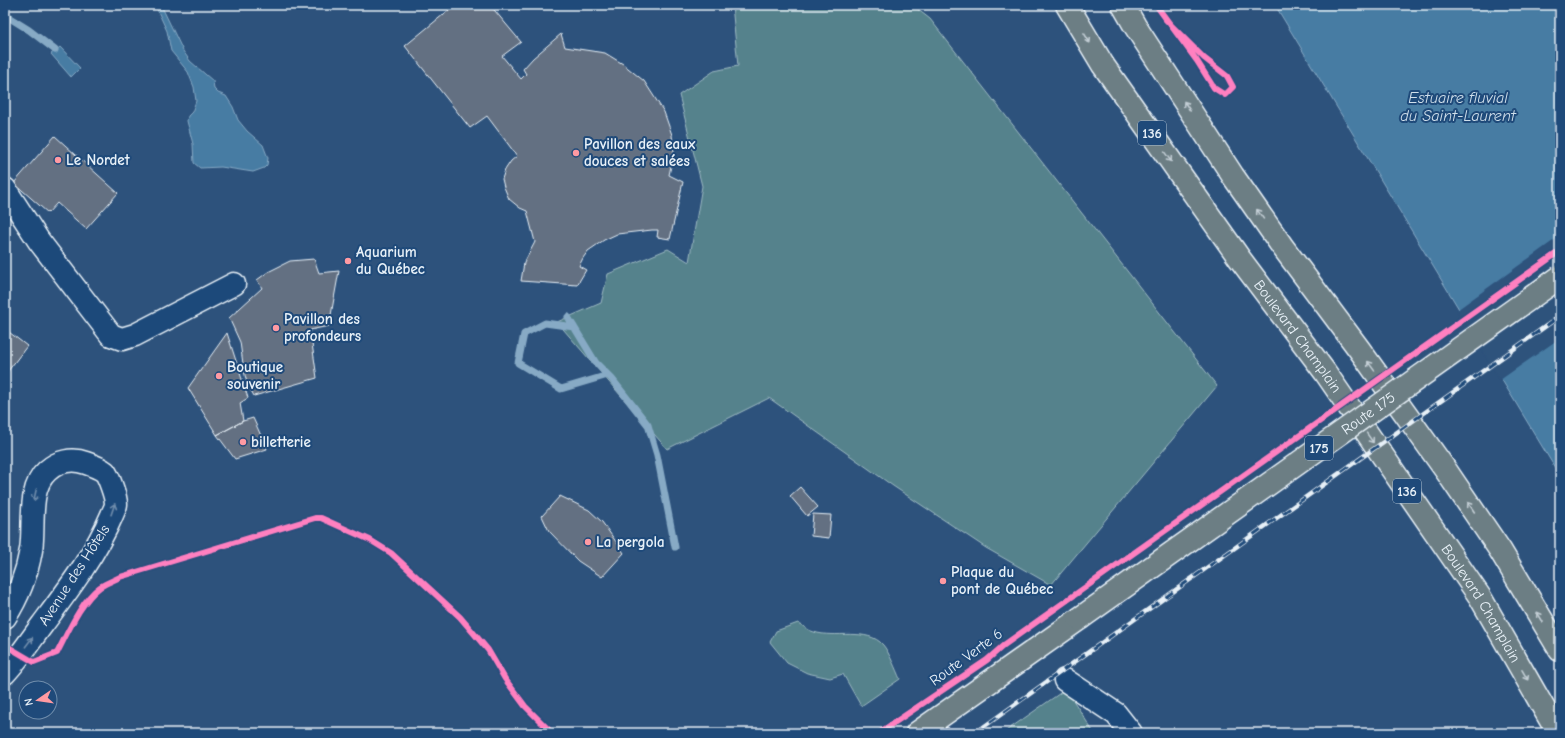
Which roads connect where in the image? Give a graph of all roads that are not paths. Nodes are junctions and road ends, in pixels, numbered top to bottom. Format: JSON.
{"nodes":[{"id":1,"x":1067,"y":5,"type":"edge"},
{"id":2,"x":1123,"y":5,"type":"edge"},
{"id":3,"x":5,"y":189,"type":"edge"},
{"id":4,"x":1560,"y":277,"type":"edge"},
{"id":5,"x":234,"y":284,"type":"dead end"},
{"id":6,"x":5,"y":617,"type":"edge"},
{"id":7,"x":1560,"y":650,"type":"edge"},
{"id":8,"x":5,"y":673,"type":"edge"},
{"id":9,"x":1065,"y":680,"type":"dead end"},
{"id":10,"x":917,"y":733,"type":"edge"},
{"id":11,"x":1131,"y":733,"type":"edge"},
{"id":12,"x":1558,"y":733,"type":"edge"}],
"edges":[{"from":1,"to":12,"type":"main road","name":"Boulevard Champlain","number":"136","one_way":true},
{"from":7,"to":2,"type":"main road","one_way":true},
{"from":3,"to":5,"type":"street"},
{"from":4,"to":10,"type":"main road","name":"Route 175","number":"175","bridge":true},
{"from":8,"to":6,"type":"street","name":"Avenue des Hôtels","one_way":true},
{"from":9,"to":11,"type":"street"}]}
